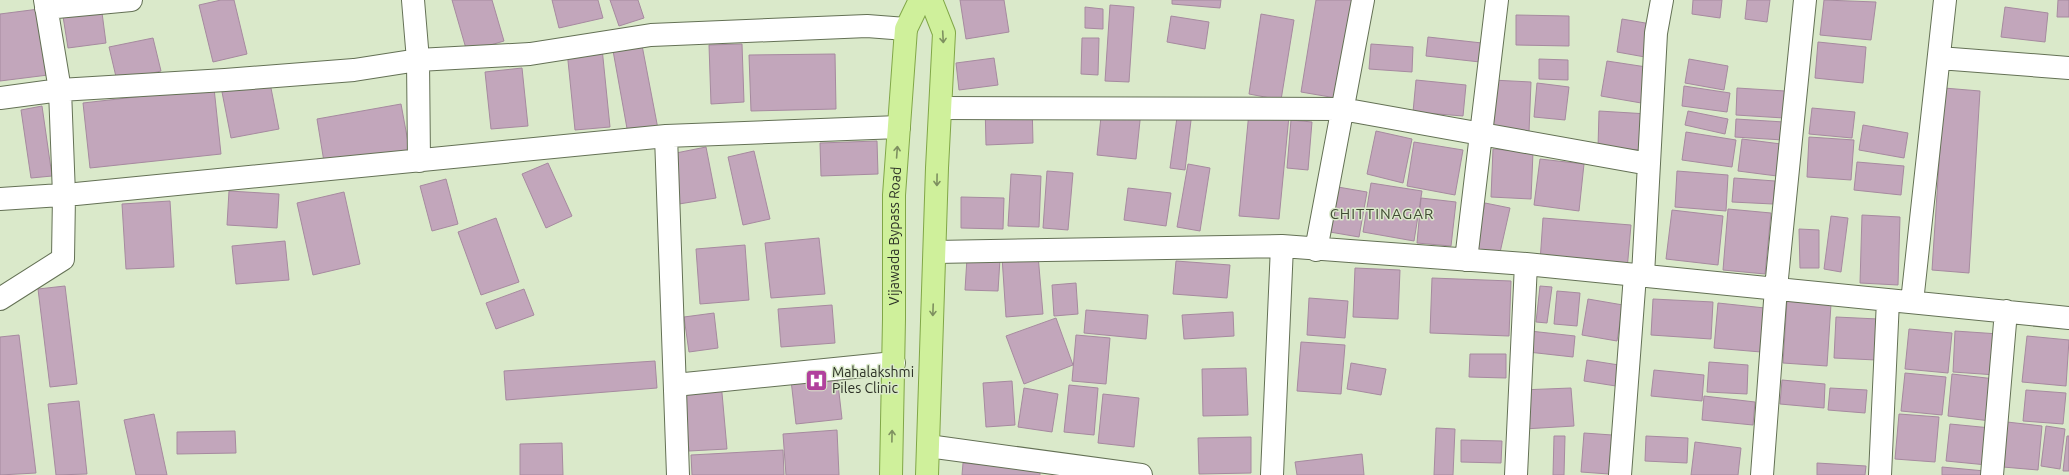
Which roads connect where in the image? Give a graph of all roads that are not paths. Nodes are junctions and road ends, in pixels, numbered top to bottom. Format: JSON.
{"nodes":[{"id":1,"x":130,"y":0,"type":"edge"},
{"id":2,"x":413,"y":0,"type":"edge"},
{"id":3,"x":920,"y":0,"type":"edge"},
{"id":4,"x":932,"y":0,"type":"edge"},
{"id":5,"x":1363,"y":0,"type":"edge"},
{"id":6,"x":1497,"y":0,"type":"edge"},
{"id":7,"x":1662,"y":0,"type":"edge"},
{"id":8,"x":1805,"y":0,"type":"edge"},
{"id":9,"x":1945,"y":0,"type":"edge"},
{"id":10,"x":46,"y":4,"type":"edge"},
{"id":11,"x":906,"y":29,"type":"junction"},
{"id":12,"x":1939,"y":58,"type":"junction"},
{"id":13,"x":418,"y":60,"type":"junction"},
{"id":14,"x":2069,"y":68,"type":"edge"},
{"id":15,"x":60,"y":90,"type":"junction"},
{"id":16,"x":0,"y":98,"type":"edge"},
{"id":17,"x":941,"y":108,"type":"junction"},
{"id":18,"x":1342,"y":109,"type":"junction"},
{"id":19,"x":899,"y":127,"type":"junction"},
{"id":20,"x":1481,"y":134,"type":"junction"},
{"id":21,"x":666,"y":136,"type":"junction"},
{"id":22,"x":420,"y":160,"type":"junction"},
{"id":23,"x":1649,"y":164,"type":"junction"},
{"id":24,"x":64,"y":195,"type":"junction"},
{"id":25,"x":0,"y":199,"type":"edge"},
{"id":26,"x":1282,"y":246,"type":"junction"},
{"id":27,"x":1316,"y":250,"type":"junction"},
{"id":28,"x":935,"y":252,"type":"junction"},
{"id":29,"x":1466,"y":260,"type":"junction"},
{"id":30,"x":1526,"y":264,"type":"junction"},
{"id":31,"x":1639,"y":275,"type":"junction"},
{"id":32,"x":1776,"y":288,"type":"junction"},
{"id":33,"x":0,"y":299,"type":"edge"},
{"id":34,"x":1888,"y":300,"type":"junction"},
{"id":35,"x":1912,"y":302,"type":"junction"},
{"id":36,"x":2006,"y":311,"type":"junction"},
{"id":37,"x":2069,"y":318,"type":"edge"},
{"id":38,"x":894,"y":363,"type":"junction"},
{"id":39,"x":674,"y":385,"type":"junction"},
{"id":40,"x":928,"y":446,"type":"junction"},
{"id":41,"x":678,"y":475,"type":"edge"},
{"id":42,"x":891,"y":475,"type":"edge"},
{"id":43,"x":927,"y":475,"type":"edge"},
{"id":44,"x":1141,"y":475,"type":"edge"},
{"id":45,"x":1272,"y":475,"type":"edge"},
{"id":46,"x":1516,"y":475,"type":"edge"},
{"id":47,"x":1620,"y":475,"type":"edge"},
{"id":48,"x":1762,"y":475,"type":"edge"},
{"id":49,"x":1880,"y":475,"type":"edge"},
{"id":50,"x":1992,"y":475,"type":"edge"}],
"edges":[{"from":1,"to":10,"type":"street"},
{"from":2,"to":13,"type":"street"},
{"from":3,"to":11,"type":"main road","name":"Vijawada Bypass Road"},
{"from":4,"to":17,"type":"main road","one_way":true},
{"from":5,"to":18,"type":"street"},
{"from":6,"to":20,"type":"street"},
{"from":7,"to":23,"type":"street"},
{"from":8,"to":32,"type":"street"},
{"from":9,"to":12,"type":"street"},
{"from":10,"to":15,"type":"street"},
{"from":11,"to":13,"type":"street"},
{"from":11,"to":19,"type":"main road","name":"Vijawada Bypass Road"},
{"from":12,"to":14,"type":"street"},
{"from":12,"to":35,"type":"street"},
{"from":13,"to":15,"type":"street"},
{"from":13,"to":22,"type":"street"},
{"from":15,"to":16,"type":"street"},
{"from":15,"to":24,"type":"street"},
{"from":17,"to":18,"type":"street"},
{"from":17,"to":28,"type":"main road","one_way":true},
{"from":18,"to":20,"type":"street"},
{"from":18,"to":27,"type":"street"},
{"from":19,"to":21,"type":"street"},
{"from":38,"to":19,"type":"main road","name":"Vijawada Bypass Road","one_way":true},
{"from":20,"to":23,"type":"street"},
{"from":20,"to":29,"type":"street"},
{"from":21,"to":22,"type":"street"},
{"from":21,"to":39,"type":"street"},
{"from":22,"to":24,"type":"street"},
{"from":23,"to":31,"type":"street"},
{"from":24,"to":25,"type":"street"},
{"from":24,"to":33,"type":"street"},
{"from":26,"to":27,"type":"street"},
{"from":26,"to":28,"type":"street"},
{"from":26,"to":45,"type":"street"},
{"from":27,"to":29,"type":"street"},
{"from":28,"to":40,"type":"main road","one_way":true},
{"from":29,"to":30,"type":"street"},
{"from":30,"to":31,"type":"street"},
{"from":30,"to":46,"type":"street"},
{"from":31,"to":32,"type":"street"},
{"from":31,"to":47,"type":"street"},
{"from":32,"to":34,"type":"street"},
{"from":32,"to":48,"type":"street"},
{"from":34,"to":35,"type":"street"},
{"from":34,"to":49,"type":"street"},
{"from":35,"to":36,"type":"street"},
{"from":36,"to":37,"type":"street"},
{"from":36,"to":50,"type":"street"},
{"from":38,"to":39,"type":"street"},
{"from":42,"to":38,"type":"main road","name":"Vijawada Bypass Road","one_way":true},
{"from":39,"to":41,"type":"street"},
{"from":40,"to":43,"type":"main road"},
{"from":40,"to":44,"type":"street"}]}
